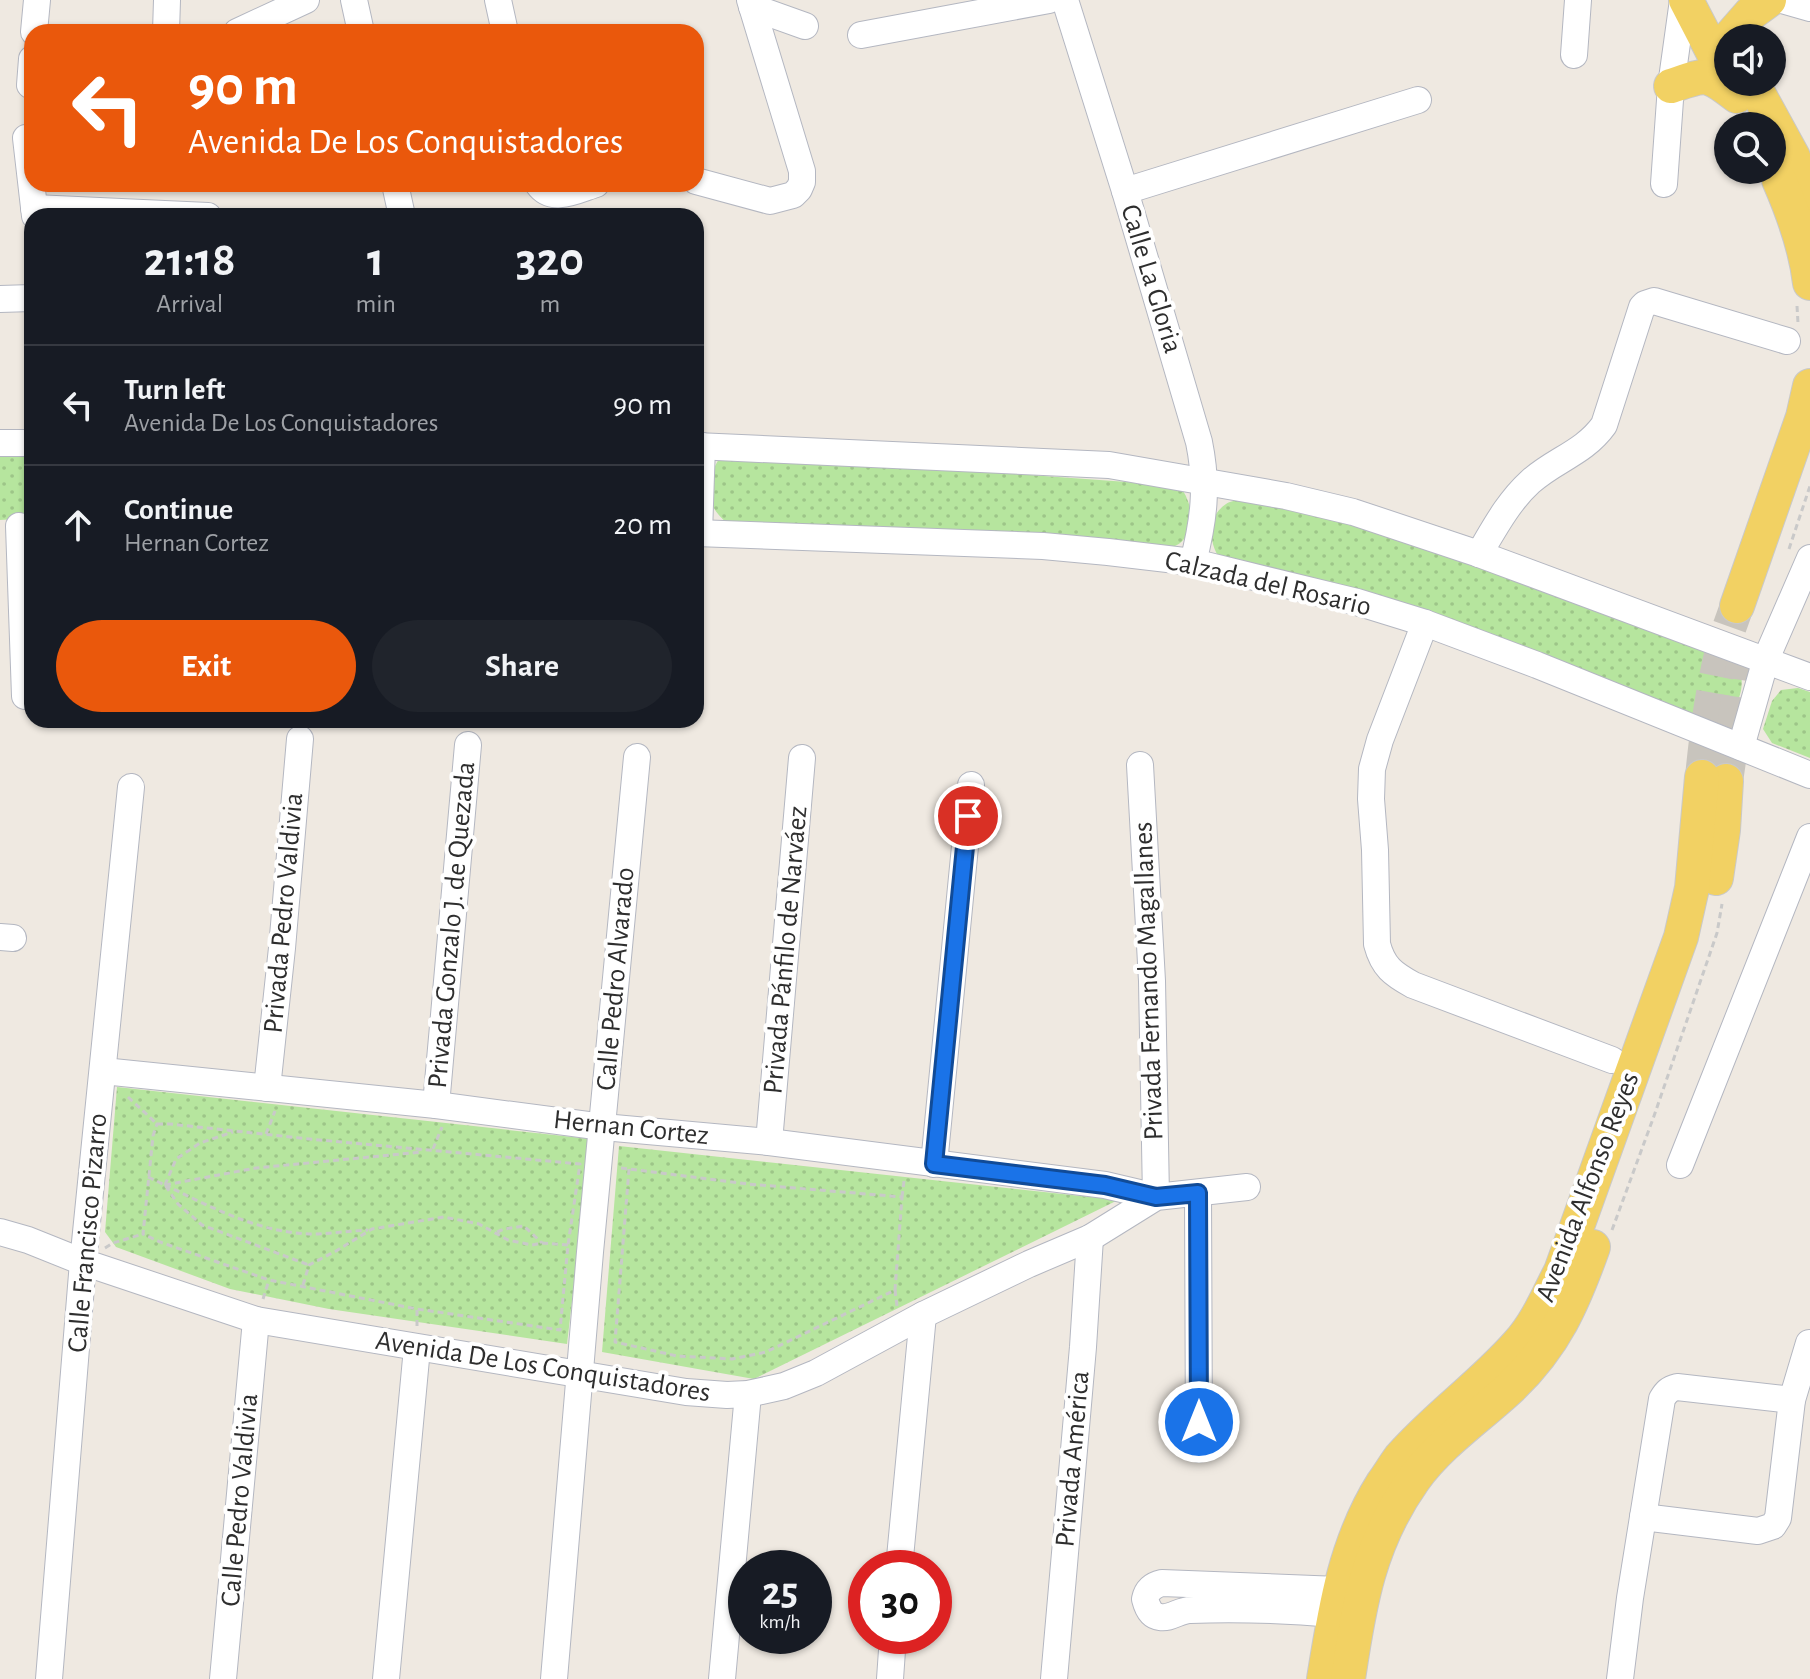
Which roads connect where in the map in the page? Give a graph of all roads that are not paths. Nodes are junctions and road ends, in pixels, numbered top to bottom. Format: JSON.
{"nodes":[{"id":1,"x":37,"y":0,"type":"edge"},
{"id":2,"x":167,"y":0,"type":"edge"},
{"id":3,"x":354,"y":0,"type":"edge"},
{"id":4,"x":498,"y":0,"type":"edge"},
{"id":5,"x":1049,"y":0,"type":"edge"},
{"id":6,"x":1065,"y":0,"type":"edge"},
{"id":7,"x":1578,"y":0,"type":"edge"},
{"id":8,"x":1685,"y":0,"type":"edge"},
{"id":9,"x":1710,"y":0,"type":"edge"},
{"id":10,"x":1769,"y":0,"type":"edge"},
{"id":11,"x":1782,"y":0,"type":"edge"},
{"id":12,"x":301,"y":1,"type":"edge"},
{"id":13,"x":751,"y":3,"type":"edge"},
{"id":14,"x":1810,"y":8,"type":"edge"},
{"id":15,"x":35,"y":24,"type":"edge"},
{"id":16,"x":166,"y":24,"type":"edge"},
{"id":17,"x":254,"y":24,"type":"edge"},
{"id":18,"x":359,"y":24,"type":"edge"},
{"id":19,"x":503,"y":24,"type":"edge"},
{"id":20,"x":1722,"y":24,"type":"edge"},
{"id":21,"x":1741,"y":24,"type":"edge"},
{"id":22,"x":805,"y":26,"type":"dead end"},
{"id":23,"x":861,"y":35,"type":"dead end"},
{"id":24,"x":1714,"y":48,"type":"edge"},
{"id":25,"x":1574,"y":55,"type":"dead end"},
{"id":26,"x":1714,"y":79,"type":"edge"},
{"id":27,"x":1671,"y":86,"type":"junction"},
{"id":28,"x":1745,"y":96,"type":"edge"},
{"id":29,"x":1418,"y":100,"type":"dead end"},
{"id":30,"x":704,"y":183,"type":"edge"},
{"id":31,"x":1664,"y":184,"type":"dead end"},
{"id":32,"x":1781,"y":184,"type":"edge"},
{"id":33,"x":1125,"y":191,"type":"junction"},
{"id":34,"x":546,"y":192,"type":"edge"},
{"id":35,"x":570,"y":192,"type":"edge"},
{"id":36,"x":1810,"y":204,"type":"edge"},
{"id":37,"x":1803,"y":291,"type":"edge"},
{"id":38,"x":24,"y":298,"type":"edge"},
{"id":39,"x":0,"y":299,"type":"edge"},
{"id":40,"x":1793,"y":334,"type":"road end"},
{"id":41,"x":1810,"y":386,"type":"edge"},
{"id":42,"x":0,"y":443,"type":"edge"},
{"id":43,"x":24,"y":443,"type":"edge"},
{"id":44,"x":704,"y":446,"type":"edge"},
{"id":45,"x":1810,"y":462,"type":"edge"},
{"id":46,"x":1205,"y":483,"type":"junction"},
{"id":47,"x":17,"y":526,"type":"edge"},
{"id":48,"x":704,"y":533,"type":"edge"},
{"id":49,"x":1479,"y":554,"type":"junction"},
{"id":50,"x":1810,"y":558,"type":"edge"},
{"id":51,"x":1193,"y":562,"type":"junction"},
{"id":52,"x":1425,"y":623,"type":"junction"},
{"id":53,"x":1766,"y":659,"type":"junction"},
{"id":54,"x":24,"y":675,"type":"edge"},
{"id":55,"x":1810,"y":677,"type":"edge"},
{"id":56,"x":300,"y":739,"type":"dead end"},
{"id":57,"x":468,"y":745,"type":"dead end"},
{"id":58,"x":1741,"y":747,"type":"junction"},
{"id":59,"x":637,"y":757,"type":"dead end"},
{"id":60,"x":802,"y":758,"type":"dead end"},
{"id":61,"x":1140,"y":765,"type":"dead end"},
{"id":62,"x":1810,"y":775,"type":"edge"},
{"id":63,"x":971,"y":785,"type":"dead end"},
{"id":64,"x":131,"y":787,"type":"dead end"},
{"id":65,"x":1810,"y":837,"type":"edge"},
{"id":66,"x":1612,"y":1060,"type":"dead end"},
{"id":67,"x":113,"y":1072,"type":"junction"},
{"id":68,"x":267,"y":1088,"type":"junction"},
{"id":69,"x":436,"y":1105,"type":"junction"},
{"id":70,"x":603,"y":1127,"type":"junction"},
{"id":71,"x":769,"y":1142,"type":"junction"},
{"id":72,"x":934,"y":1164,"type":"junction"},
{"id":73,"x":1680,"y":1165,"type":"dead end"},
{"id":74,"x":1247,"y":1187,"type":"dead end"},
{"id":75,"x":1198,"y":1193,"type":"junction"},
{"id":76,"x":1156,"y":1197,"type":"junction"},
{"id":77,"x":0,"y":1232,"type":"edge"},
{"id":78,"x":1090,"y":1238,"type":"junction"},
{"id":79,"x":83,"y":1262,"type":"junction"},
{"id":80,"x":923,"y":1315,"type":"junction"},
{"id":81,"x":256,"y":1320,"type":"junction"},
{"id":82,"x":1809,"y":1343,"type":"edge"},
{"id":83,"x":417,"y":1348,"type":"junction"},
{"id":84,"x":580,"y":1374,"type":"junction"},
{"id":85,"x":748,"y":1394,"type":"junction"},
{"id":86,"x":1792,"y":1400,"type":"junction"},
{"id":87,"x":1199,"y":1449,"type":"dead end"},
{"id":88,"x":1643,"y":1517,"type":"junction"},
{"id":89,"x":901,"y":1550,"type":"edge"},
{"id":90,"x":1337,"y":1602,"type":"junction"},
{"id":91,"x":892,"y":1654,"type":"edge"},
{"id":92,"x":49,"y":1679,"type":"edge"},
{"id":93,"x":223,"y":1679,"type":"edge"},
{"id":94,"x":386,"y":1679,"type":"edge"},
{"id":95,"x":554,"y":1679,"type":"edge"},
{"id":96,"x":722,"y":1679,"type":"edge"},
{"id":97,"x":890,"y":1679,"type":"edge"},
{"id":98,"x":1054,"y":1679,"type":"edge"},
{"id":99,"x":1324,"y":1679,"type":"edge"},
{"id":100,"x":1348,"y":1679,"type":"edge"},
{"id":101,"x":1620,"y":1679,"type":"edge"}],
"edges":[{"from":1,"to":15,"type":"street"},
{"from":2,"to":16,"type":"street"},
{"from":3,"to":18,"type":"street"},
{"from":4,"to":19,"type":"street"},
{"from":5,"to":23,"type":"street"},
{"from":6,"to":33,"type":"street","name":"Calle La Gloria"},
{"from":7,"to":25,"type":"street"},
{"from":8,"to":24,"type":"main road"},
{"from":8,"to":27,"type":"street"},
{"from":9,"to":20,"type":"main road"},
{"from":10,"to":21,"type":"main road"},
{"from":11,"to":14,"type":"street"},
{"from":12,"to":17,"type":"street"},
{"from":13,"to":22,"type":"street"},
{"from":13,"to":30,"type":"street"},
{"from":26,"to":27,"type":"main road"},
{"from":27,"to":31,"type":"street"},
{"from":28,"to":36,"type":"main road"},
{"from":29,"to":33,"type":"street"},
{"from":32,"to":37,"type":"main road"},
{"from":33,"to":46,"type":"street","name":"Calle La Gloria"},
{"from":34,"to":35,"type":"street"},
{"from":38,"to":39,"type":"street"},
{"from":40,"to":49,"type":"street"},
{"from":41,"to":45,"type":"main road"},
{"from":42,"to":43,"type":"street"},
{"from":44,"to":46,"type":"street"},
{"from":46,"to":49,"type":"street"},
{"from":46,"to":51,"type":"street","name":"Calle La Gloria"},
{"from":47,"to":54,"type":"street"},
{"from":48,"to":51,"type":"street","name":"Calzada del Rosario"},
{"from":49,"to":53,"type":"street"},
{"from":50,"to":53,"type":"street"},
{"from":51,"to":52,"type":"street","name":"Calzada del Rosario"},
{"from":52,"to":58,"type":"street","name":"Calzada del Rosario"},
{"from":52,"to":66,"type":"street"},
{"from":53,"to":55,"type":"street"},
{"from":53,"to":58,"type":"street"},
{"from":56,"to":68,"type":"street","name":"Privada Pedro Valdivia"},
{"from":57,"to":69,"type":"street","name":"Privada Gonzalo J. de Quezada"},
{"from":58,"to":62,"type":"street","name":"Calzada del Rosario"},
{"from":59,"to":70,"type":"street","name":"Calle Pedro Alvarado"},
{"from":60,"to":71,"type":"street","name":"Privada Pánfilo de Narváez"},
{"from":61,"to":76,"type":"street","name":"Privada Fernando Magallanes"},
{"from":63,"to":72,"type":"street"},
{"from":64,"to":67,"type":"street","name":"Calle Francisco Pizarro"},
{"from":65,"to":73,"type":"street"},
{"from":67,"to":68,"type":"street","name":"Hernan Cortez"},
{"from":67,"to":79,"type":"street","name":"Calle Francisco Pizarro"},
{"from":68,"to":69,"type":"street","name":"Hernan Cortez"},
{"from":69,"to":70,"type":"street","name":"Hernan Cortez"},
{"from":70,"to":71,"type":"street","name":"Hernan Cortez"},
{"from":70,"to":84,"type":"street","name":"Calle Pedro Alvarado"},
{"from":71,"to":72,"type":"street","name":"Hernan Cortez"},
{"from":72,"to":76,"type":"street","name":"Hernan Cortez"},
{"from":74,"to":75,"type":"street","name":"Avenida De Los Conquistadores"},
{"from":75,"to":76,"type":"street","name":"Avenida De Los Conquistadores"},
{"from":75,"to":87,"type":"street"},
{"from":76,"to":78,"type":"street","name":"Avenida De Los Conquistadores"},
{"from":77,"to":79,"type":"street","name":"Avenida De Los Conquistadores"},
{"from":78,"to":80,"type":"street","name":"Avenida De Los Conquistadores"},
{"from":78,"to":98,"type":"street","name":"Privada América"},
{"from":79,"to":81,"type":"street","name":"Avenida De Los Conquistadores"},
{"from":79,"to":92,"type":"street","name":"Calle Francisco Pizarro"},
{"from":80,"to":85,"type":"street","name":"Avenida De Los Conquistadores"},
{"from":80,"to":89,"type":"street"},
{"from":81,"to":83,"type":"street","name":"Avenida De Los Conquistadores"},
{"from":81,"to":93,"type":"street","name":"Calle Pedro Valdivia"},
{"from":82,"to":86,"type":"street"},
{"from":83,"to":84,"type":"street","name":"Avenida De Los Conquistadores"},
{"from":83,"to":94,"type":"street"},
{"from":84,"to":85,"type":"street","name":"Avenida De Los Conquistadores"},
{"from":84,"to":95,"type":"street","name":"Calle Pedro Alvarado"},
{"from":85,"to":96,"type":"street"},
{"from":86,"to":88,"type":"street"},
{"from":86,"to":88,"type":"street"},
{"from":88,"to":101,"type":"street"},
{"from":90,"to":90,"type":"street"},
{"from":90,"to":99,"type":"main road","name":"Avenida Alfonso Reyes"},
{"from":90,"to":100,"type":"main road","name":"Avenida Alfonso Reyes"},
{"from":91,"to":97,"type":"street"}]}
